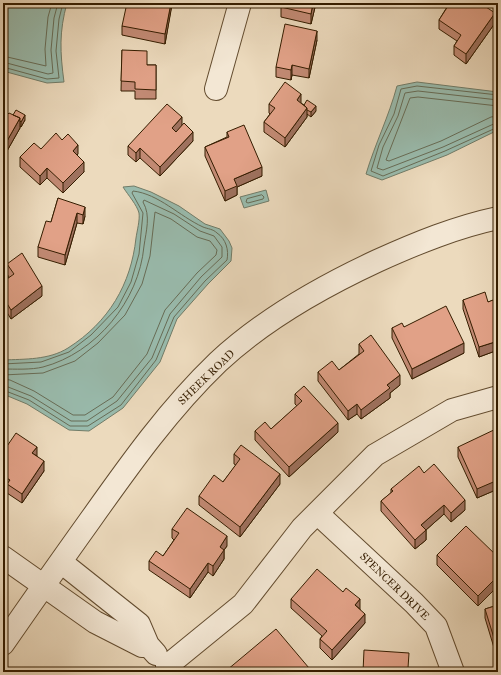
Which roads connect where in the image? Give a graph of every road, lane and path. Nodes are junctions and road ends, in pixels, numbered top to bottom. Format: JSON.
{"nodes":[{"id":1,"x":240,"y":3,"type":"edge"},
{"id":2,"x":216,"y":89,"type":"dead end"},
{"id":3,"x":498,"y":218,"type":"edge"},
{"id":4,"x":498,"y":397,"type":"edge"},
{"id":5,"x":318,"y":512,"type":"junction"},
{"id":6,"x":3,"y":557,"type":"edge"},
{"id":7,"x":61,"y":562,"type":"junction"},
{"id":8,"x":44,"y":586,"type":"junction"},
{"id":9,"x":3,"y":644,"type":"edge"},
{"id":10,"x":148,"y":645,"type":"junction"},
{"id":11,"x":170,"y":669,"type":"edge"},
{"id":12,"x":453,"y":672,"type":"edge"}],
"edges":[{"from":1,"to":2,"type":"street"},
{"from":3,"to":7,"type":"street","name":"SHEEK ROAD"},
{"from":4,"to":5,"type":"street"},
{"from":5,"to":11,"type":"street"},
{"from":5,"to":12,"type":"street","name":"SPENCER DRIVE"},
{"from":6,"to":8,"type":"street"},
{"from":7,"to":8,"type":"street","name":"SHEEK ROAD"},
{"from":7,"to":10,"type":"street"},
{"from":8,"to":9,"type":"street","name":"SHEEK ROAD"},
{"from":8,"to":10,"type":"street"},
{"from":10,"to":11,"type":"street"}]}
